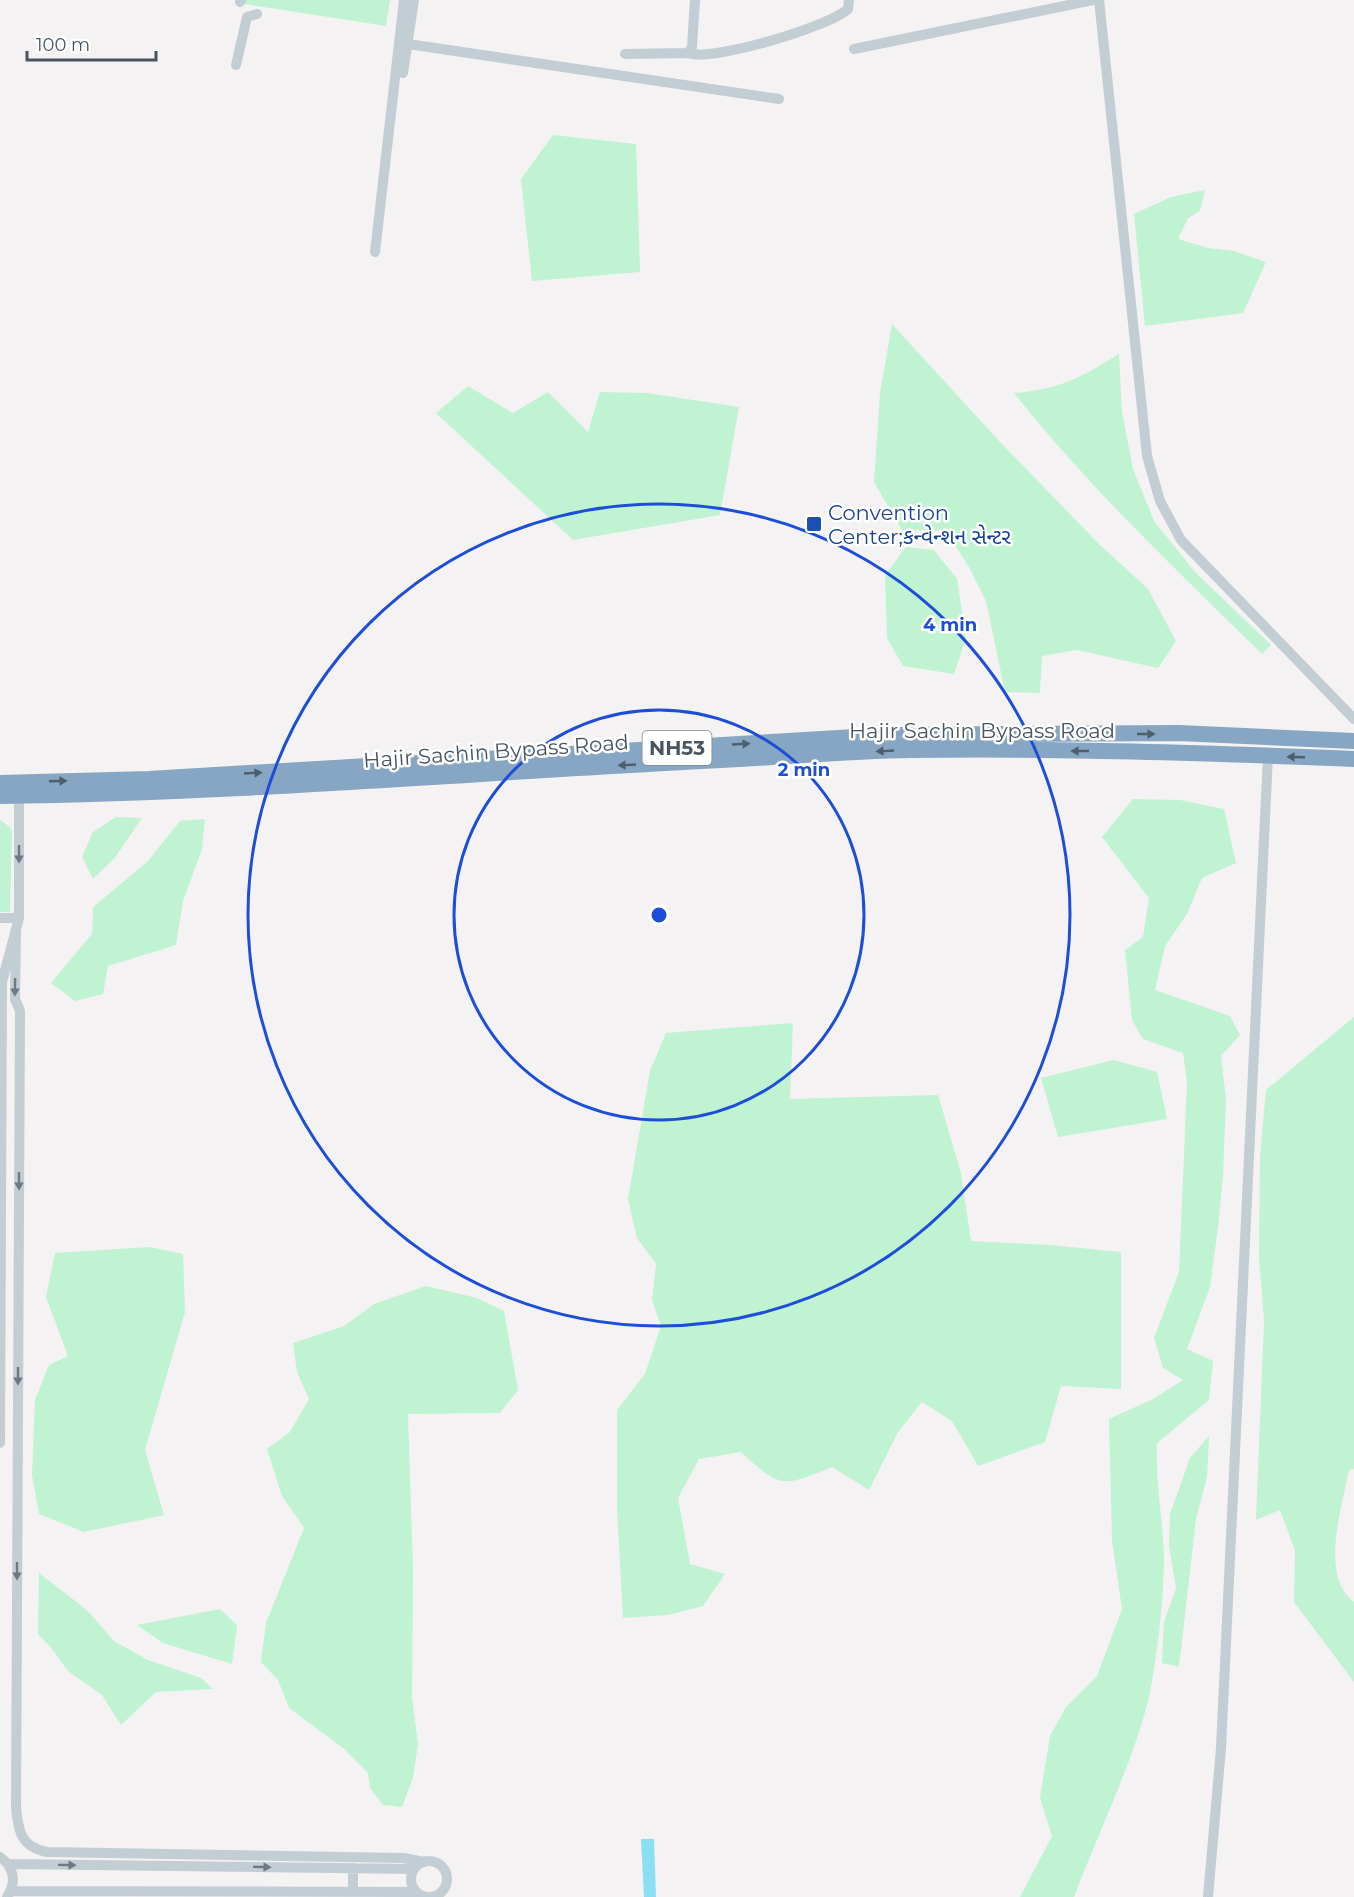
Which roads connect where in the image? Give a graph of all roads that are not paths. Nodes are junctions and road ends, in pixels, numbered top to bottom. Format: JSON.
{"nodes":[{"id":1,"x":404,"y":0,"type":"edge"},
{"id":2,"x":414,"y":0,"type":"edge"},
{"id":3,"x":695,"y":0,"type":"edge"},
{"id":4,"x":849,"y":0,"type":"edge"},
{"id":5,"x":1093,"y":0,"type":"edge"},
{"id":6,"x":1099,"y":0,"type":"edge"},
{"id":7,"x":257,"y":14,"type":"dead end"},
{"id":8,"x":408,"y":44,"type":"junction"},
{"id":9,"x":854,"y":50,"type":"dead end"},
{"id":10,"x":688,"y":53,"type":"junction"},
{"id":11,"x":625,"y":54,"type":"dead end"},
{"id":12,"x":236,"y":65,"type":"dead end"},
{"id":13,"x":403,"y":73,"type":"dead end"},
{"id":14,"x":779,"y":99,"type":"dead end"},
{"id":15,"x":375,"y":252,"type":"dead end"},
{"id":16,"x":1354,"y":719,"type":"edge"},
{"id":17,"x":1354,"y":741,"type":"edge"},
{"id":18,"x":1268,"y":755,"type":"junction"},
{"id":19,"x":1354,"y":759,"type":"edge"},
{"id":20,"x":0,"y":783,"type":"edge"},
{"id":21,"x":19,"y":795,"type":"junction"},
{"id":22,"x":0,"y":796,"type":"edge"},
{"id":23,"x":0,"y":918,"type":"edge"},
{"id":24,"x":17,"y":923,"type":"junction"},
{"id":25,"x":0,"y":1443,"type":"edge"},
{"id":26,"x":4,"y":1860,"type":"edge"},
{"id":27,"x":424,"y":1862,"type":"junction"},
{"id":28,"x":353,"y":1868,"type":"junction"},
{"id":29,"x":414,"y":1869,"type":"junction"},
{"id":30,"x":353,"y":1892,"type":"junction"},
{"id":31,"x":10,"y":1894,"type":"edge"},
{"id":32,"x":420,"y":1895,"type":"edge"},
{"id":33,"x":434,"y":1897,"type":"edge"},
{"id":34,"x":1208,"y":1897,"type":"edge"}],
"edges":[{"from":1,"to":15,"type":"street"},
{"from":2,"to":8,"type":"street"},
{"from":3,"to":10,"type":"street"},
{"from":4,"to":10,"type":"street"},
{"from":5,"to":9,"type":"street"},
{"from":6,"to":16,"type":"street"},
{"from":7,"to":12,"type":"street"},
{"from":8,"to":13,"type":"street"},
{"from":8,"to":14,"type":"street"},
{"from":10,"to":11,"type":"street"},
{"from":20,"to":17,"type":"highway","number":"NH53","one_way":true},
{"from":19,"to":18,"type":"highway","name":"Hajir Sachin Bypass Road","number":"NH53","one_way":true},
{"from":18,"to":21,"type":"highway","name":"Hajir Sachin Bypass Road","number":"NH53","one_way":true},
{"from":18,"to":34,"type":"street"},
{"from":21,"to":22,"type":"highway","name":"Hajir Sachin Bypass Road","number":"NH53"},
{"from":21,"to":24,"type":"street","one_way":true},
{"from":23,"to":24,"type":"street"},
{"from":24,"to":25,"type":"street"},
{"from":24,"to":27,"type":"street","one_way":true},
{"from":26,"to":28,"type":"street","one_way":true},
{"from":26,"to":31,"type":"street"},
{"from":27,"to":29,"type":"street"},
{"from":27,"to":33,"type":"street"},
{"from":28,"to":29,"type":"street"},
{"from":28,"to":30,"type":"street"},
{"from":29,"to":32,"type":"street"},
{"from":30,"to":31,"type":"street"},
{"from":30,"to":32,"type":"street"},
{"from":32,"to":33,"type":"street"}]}
